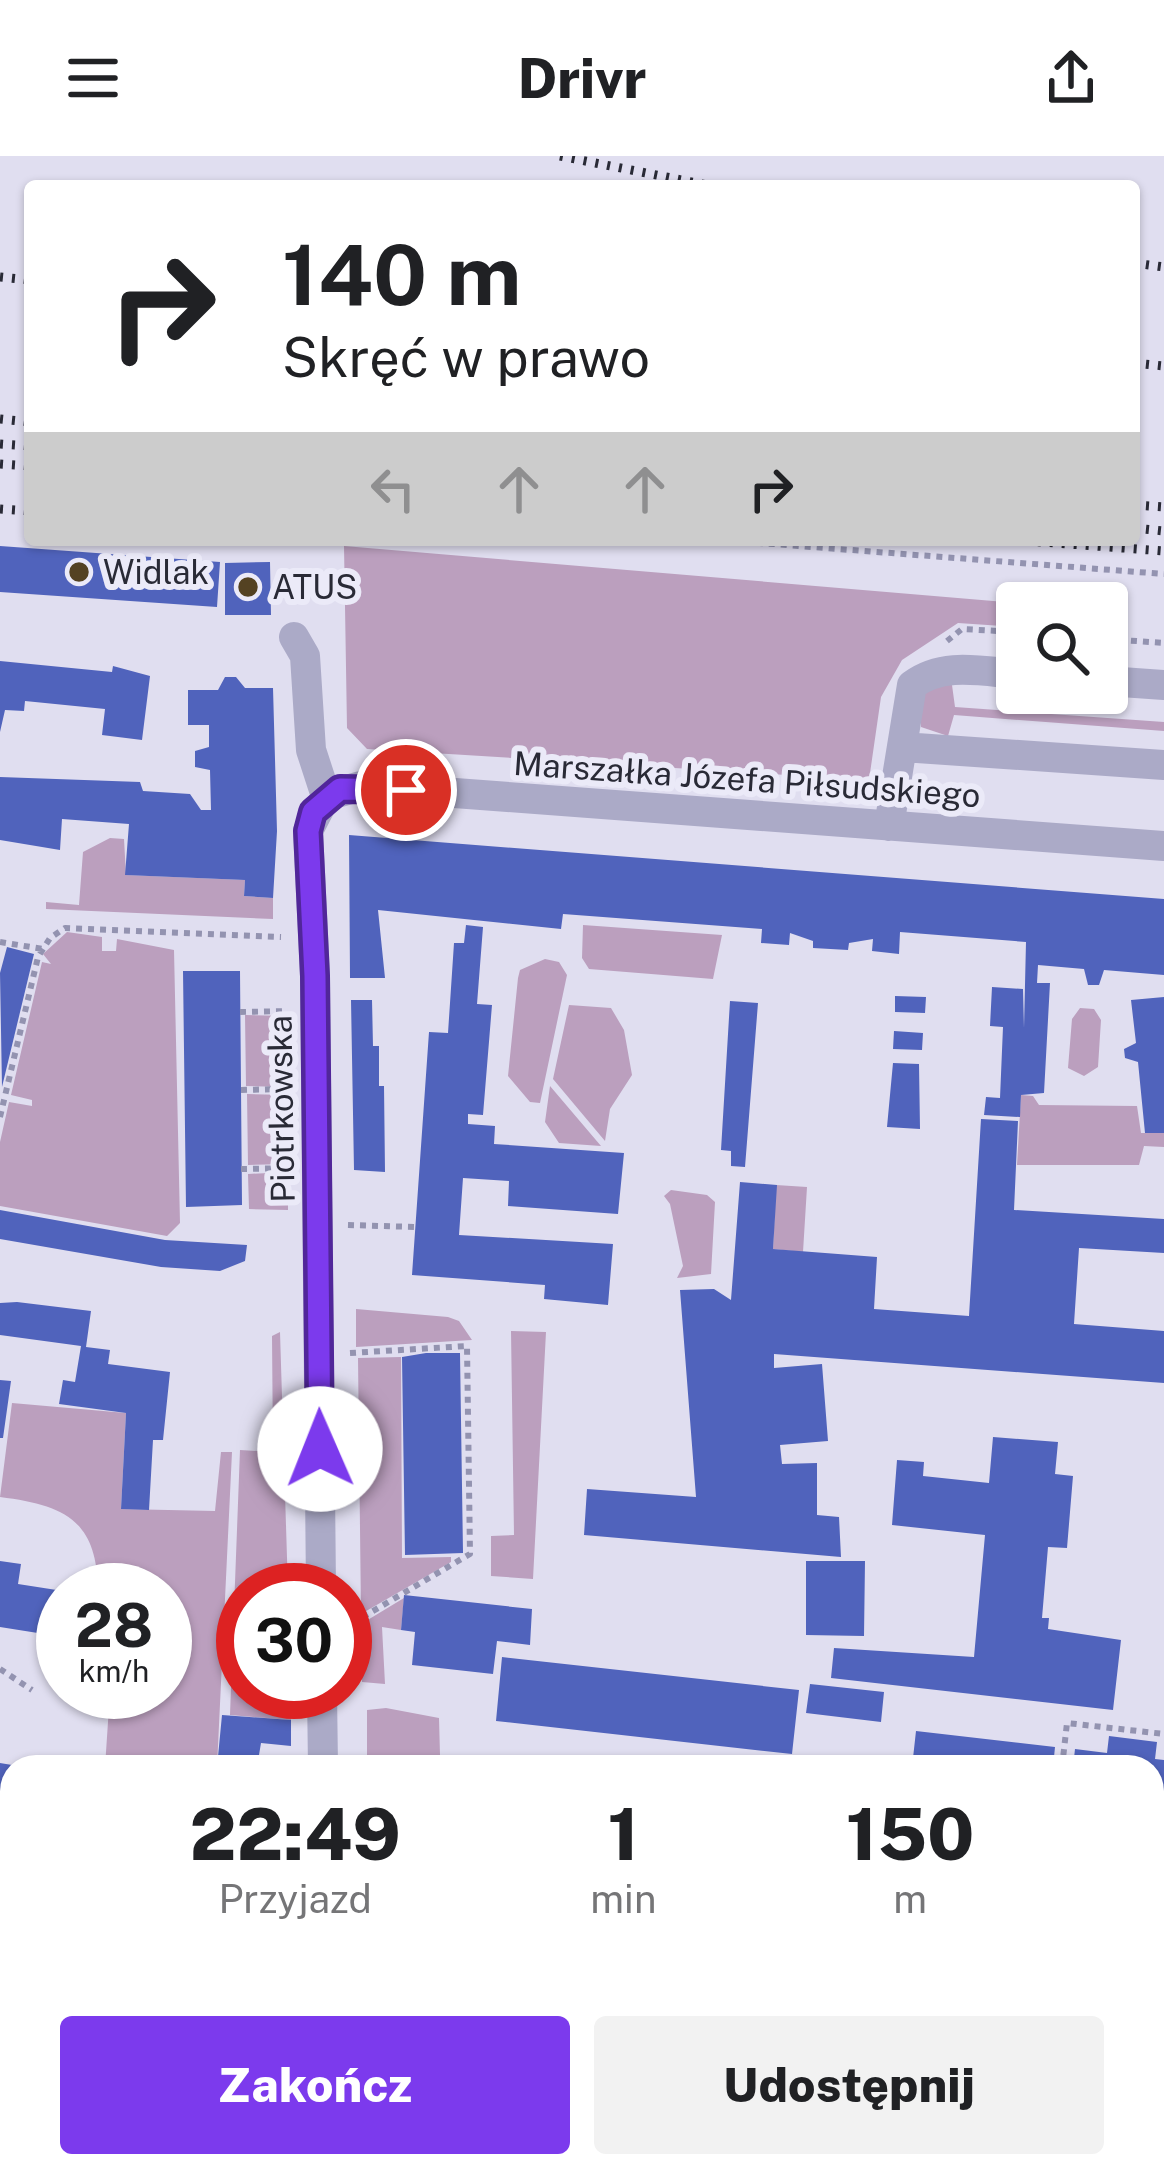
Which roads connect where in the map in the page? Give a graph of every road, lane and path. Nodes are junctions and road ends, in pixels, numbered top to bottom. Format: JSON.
{"nodes":[{"id":1,"x":799,"y":546,"type":"edge"},
{"id":2,"x":1164,"y":574,"type":"edge"},
{"id":3,"x":294,"y":637,"type":"dead end"},
{"id":4,"x":1128,"y":640,"type":"edge"},
{"id":5,"x":1164,"y":643,"type":"edge"},
{"id":6,"x":996,"y":674,"type":"edge"},
{"id":7,"x":1128,"y":682,"type":"edge"},
{"id":8,"x":1164,"y":685,"type":"edge"},
{"id":9,"x":902,"y":747,"type":"junction"},
{"id":10,"x":1164,"y":765,"type":"edge"},
{"id":11,"x":326,"y":796,"type":"junction"},
{"id":12,"x":889,"y":826,"type":"junction"},
{"id":13,"x":1164,"y":846,"type":"edge"},
{"id":14,"x":281,"y":938,"type":"dead end"},
{"id":15,"x":0,"y":942,"type":"edge"},
{"id":16,"x":43,"y":949,"type":"junction"},
{"id":17,"x":291,"y":1011,"type":"dead end"},
{"id":18,"x":240,"y":1012,"type":"dead end"},
{"id":19,"x":292,"y":1089,"type":"dead end"},
{"id":20,"x":241,"y":1090,"type":"dead end"},
{"id":21,"x":0,"y":1117,"type":"edge"},
{"id":22,"x":293,"y":1167,"type":"dead end"},
{"id":23,"x":241,"y":1169,"type":"dead end"},
{"id":24,"x":348,"y":1225,"type":"dead end"},
{"id":25,"x":416,"y":1227,"type":"dead end"},
{"id":26,"x":350,"y":1353,"type":"dead end"},
{"id":27,"x":321,"y":1563,"type":"edge"},
{"id":28,"x":372,"y":1612,"type":"edge"},
{"id":29,"x":0,"y":1669,"type":"edge"},
{"id":30,"x":32,"y":1690,"type":"dead end"},
{"id":31,"x":322,"y":1719,"type":"edge"},
{"id":32,"x":1164,"y":1734,"type":"edge"},
{"id":33,"x":323,"y":1755,"type":"edge"},
{"id":34,"x":1063,"y":1755,"type":"edge"}],
"edges":[{"from":1,"to":2,"type":"path"},
{"from":3,"to":11,"type":"street"},
{"from":4,"to":5,"type":"path"},
{"from":6,"to":9,"type":"street"},
{"from":7,"to":8,"type":"street"},
{"from":9,"to":10,"type":"street"},
{"from":9,"to":12,"type":"street"},
{"from":11,"to":12,"type":"street","name":"Marszałka Józefa Piłsudskiego"},
{"from":11,"to":27,"type":"street","name":"Piotrkowska"},
{"from":12,"to":13,"type":"street","name":"Marszałka Józefa Piłsudskiego"},
{"from":14,"to":16,"type":"path"},
{"from":15,"to":16,"type":"path"},
{"from":16,"to":21,"type":"path"},
{"from":17,"to":18,"type":"path"},
{"from":19,"to":20,"type":"path"},
{"from":22,"to":23,"type":"path"},
{"from":24,"to":25,"type":"path"},
{"from":26,"to":28,"type":"path"},
{"from":29,"to":30,"type":"path"},
{"from":31,"to":33,"type":"street"},
{"from":32,"to":34,"type":"path"}]}
